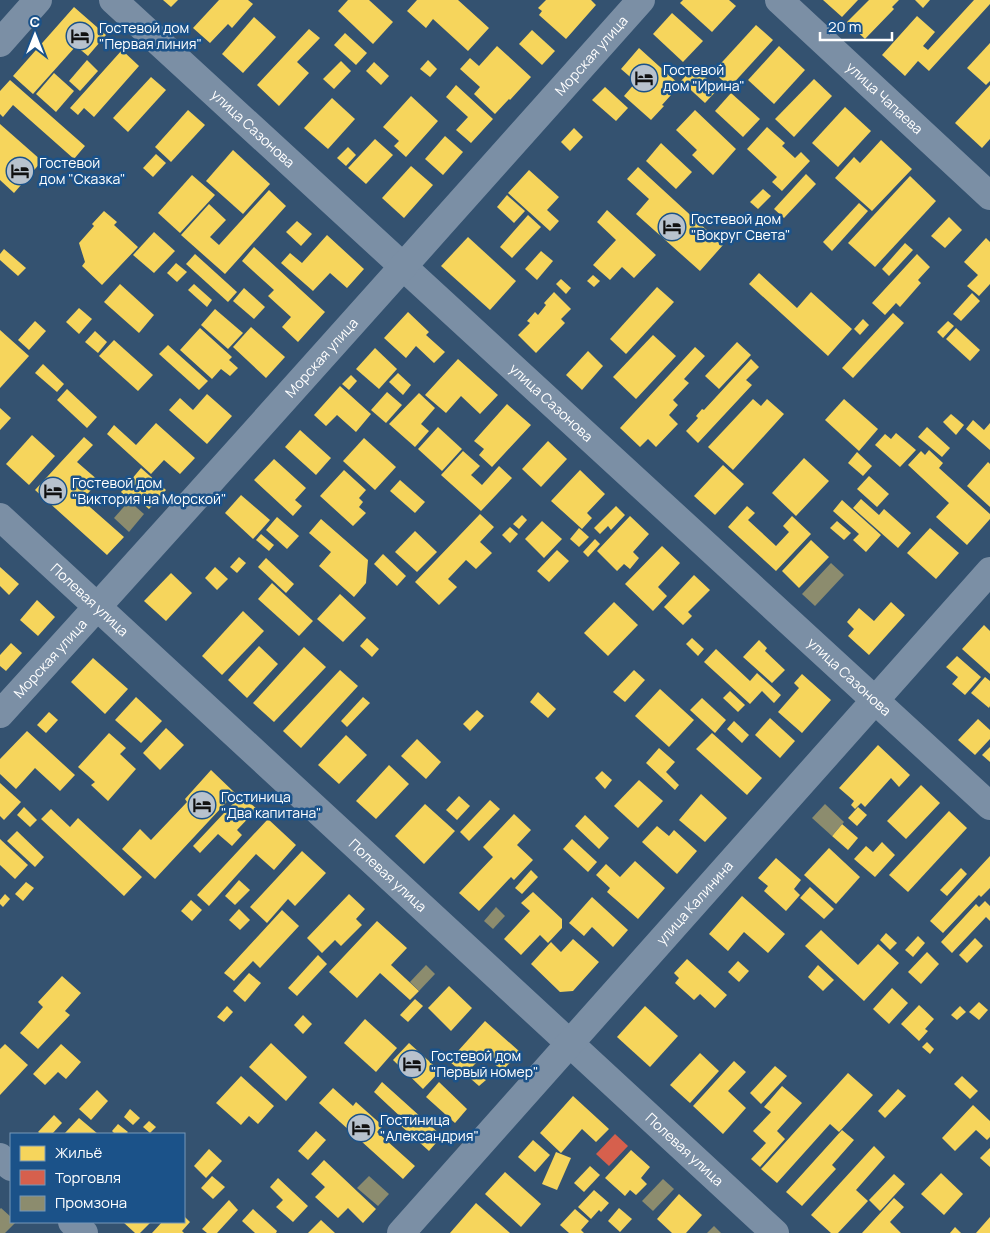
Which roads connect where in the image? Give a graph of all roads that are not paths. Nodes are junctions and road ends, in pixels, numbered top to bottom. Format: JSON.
{"nodes":[{"id":1,"x":38,"y":0,"type":"edge"},
{"id":2,"x":113,"y":0,"type":"edge"},
{"id":3,"x":641,"y":0,"type":"edge"},
{"id":4,"x":779,"y":0,"type":"edge"},
{"id":5,"x":0,"y":43,"type":"edge"},
{"id":6,"x":990,"y":196,"type":"edge"},
{"id":7,"x":404,"y":267,"type":"junction"},
{"id":8,"x":0,"y":517,"type":"edge"},
{"id":9,"x":990,"y":571,"type":"edge"},
{"id":10,"x":98,"y":607,"type":"junction"},
{"id":11,"x":875,"y":700,"type":"junction"},
{"id":12,"x":0,"y":714,"type":"edge"},
{"id":13,"x":990,"y":806,"type":"edge"},
{"id":14,"x":570,"y":1043,"type":"junction"},
{"id":15,"x":0,"y":1157,"type":"edge"},
{"id":16,"x":10,"y":1166,"type":"edge"},
{"id":17,"x":73,"y":1223,"type":"edge"},
{"id":18,"x":84,"y":1233,"type":"edge"},
{"id":19,"x":401,"y":1233,"type":"edge"},
{"id":20,"x":775,"y":1233,"type":"edge"}],
"edges":[{"from":1,"to":5,"type":"street"},
{"from":2,"to":7,"type":"street","name":"улица Сазонова"},
{"from":3,"to":7,"type":"street","name":"Морская улица"},
{"from":4,"to":6,"type":"street","name":"улица Чапаева"},
{"from":7,"to":10,"type":"street","name":"Морская улица"},
{"from":7,"to":11,"type":"street","name":"улица Сазонова"},
{"from":8,"to":10,"type":"street","name":"Полевая улица"},
{"from":9,"to":11,"type":"street","name":"улица Калинина"},
{"from":10,"to":12,"type":"street","name":"Морская улица"},
{"from":10,"to":14,"type":"street","name":"Полевая улица"},
{"from":11,"to":13,"type":"street","name":"улица Сазонова"},
{"from":11,"to":14,"type":"street","name":"улица Калинина"},
{"from":14,"to":19,"type":"street","name":"улица Калинина"},
{"from":14,"to":20,"type":"street","name":"Полевая улица"},
{"from":15,"to":16,"type":"street"},
{"from":17,"to":18,"type":"street"}]}
